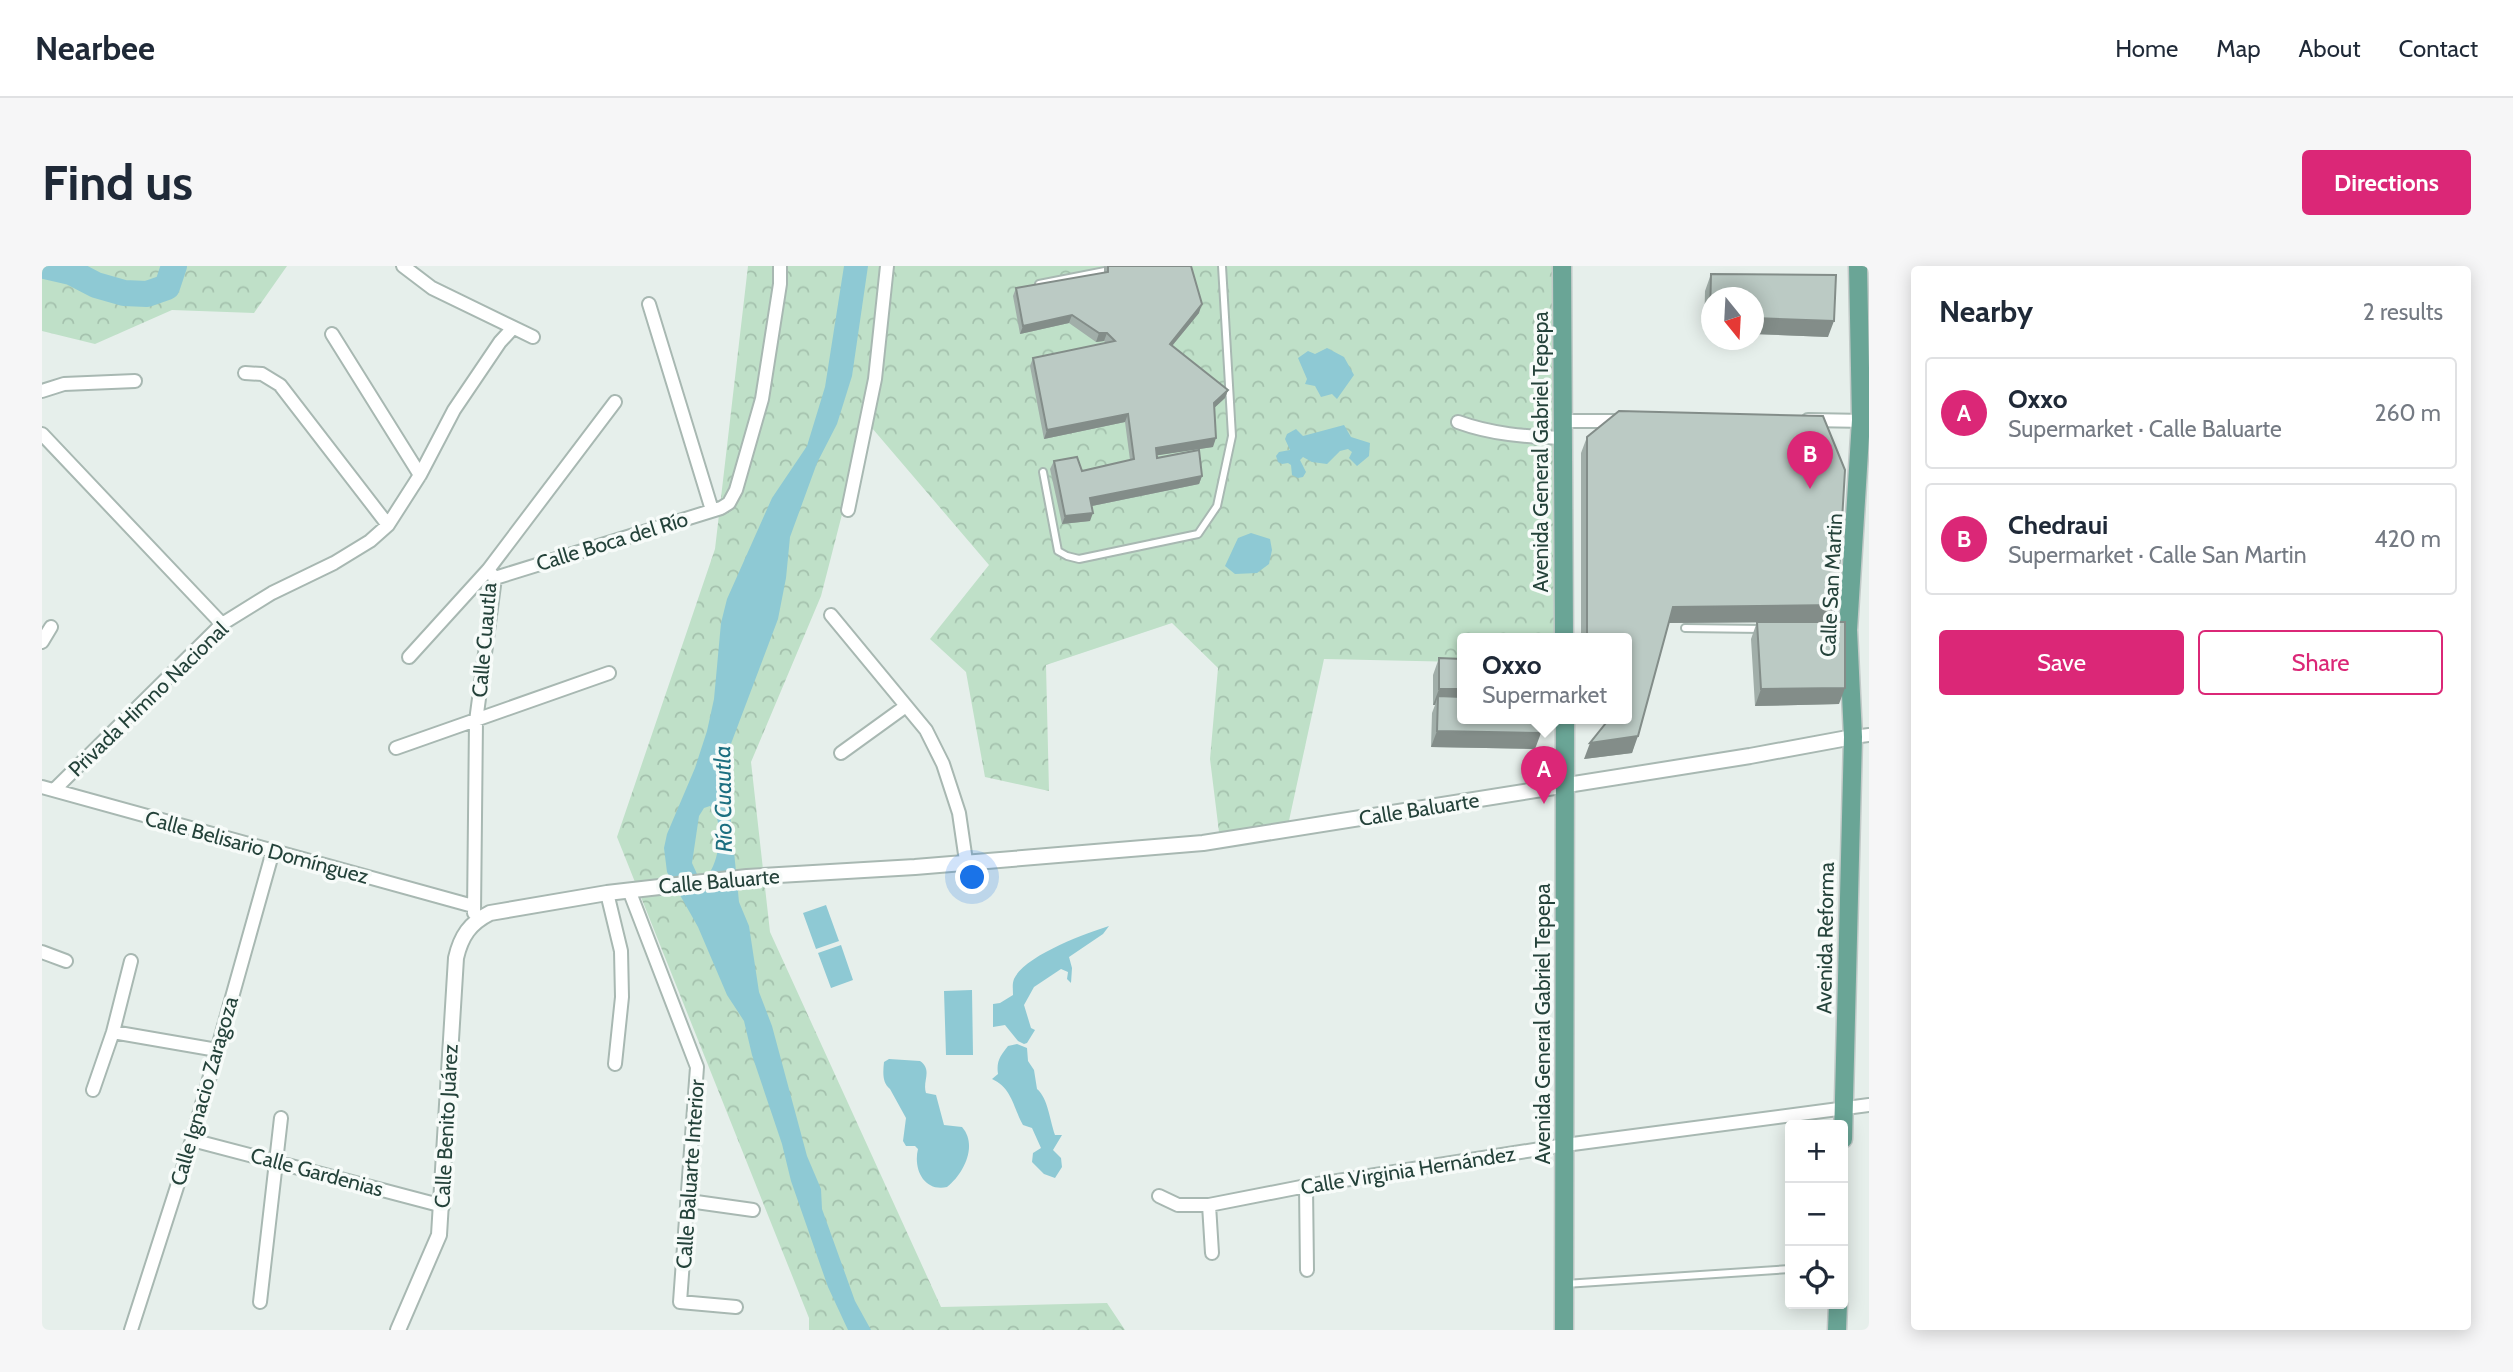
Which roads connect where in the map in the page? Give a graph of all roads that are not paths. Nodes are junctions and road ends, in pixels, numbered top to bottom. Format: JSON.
{"nodes":[{"id":1,"x":403,"y":266,"type":"edge"},
{"id":2,"x":780,"y":266,"type":"edge"},
{"id":3,"x":887,"y":266,"type":"edge"},
{"id":4,"x":1222,"y":266,"type":"edge"},
{"id":5,"x":1562,"y":266,"type":"edge"},
{"id":6,"x":1858,"y":266,"type":"edge"},
{"id":7,"x":1119,"y":268,"type":"edge"},
{"id":8,"x":1039,"y":284,"type":"edge"},
{"id":9,"x":649,"y":304,"type":"dead end"},
{"id":10,"x":512,"y":328,"type":"junction"},
{"id":11,"x":332,"y":334,"type":"dead end"},
{"id":12,"x":533,"y":337,"type":"dead end"},
{"id":13,"x":245,"y":373,"type":"dead end"},
{"id":14,"x":135,"y":381,"type":"dead end"},
{"id":15,"x":42,"y":391,"type":"edge"},
{"id":16,"x":615,"y":402,"type":"dead end"},
{"id":17,"x":1793,"y":420,"type":"edge"},
{"id":18,"x":1631,"y":421,"type":"edge"},
{"id":19,"x":1865,"y":421,"type":"edge"},
{"id":20,"x":1458,"y":422,"type":"dead end"},
{"id":21,"x":1563,"y":429,"type":"junction"},
{"id":22,"x":42,"y":434,"type":"edge"},
{"id":23,"x":1869,"y":443,"type":"edge"},
{"id":24,"x":1860,"y":464,"type":"junction"},
{"id":25,"x":1043,"y":472,"type":"dead end"},
{"id":26,"x":421,"y":475,"type":"junction"},
{"id":27,"x":712,"y":510,"type":"junction"},
{"id":28,"x":848,"y":510,"type":"dead end"},
{"id":29,"x":388,"y":525,"type":"junction"},
{"id":30,"x":491,"y":574,"type":"junction"},
{"id":31,"x":831,"y":615,"type":"dead end"},
{"id":32,"x":222,"y":624,"type":"junction"},
{"id":33,"x":51,"y":626,"type":"dead end"},
{"id":34,"x":1685,"y":628,"type":"dead end"},
{"id":35,"x":1767,"y":629,"type":"edge"},
{"id":36,"x":1564,"y":633,"type":"edge"},
{"id":37,"x":42,"y":642,"type":"edge"},
{"id":38,"x":409,"y":657,"type":"dead end"},
{"id":39,"x":609,"y":673,"type":"dead end"},
{"id":40,"x":906,"y":706,"type":"junction"},
{"id":41,"x":476,"y":721,"type":"junction"},
{"id":42,"x":1565,"y":724,"type":"edge"},
{"id":43,"x":1861,"y":736,"type":"edge"},
{"id":44,"x":396,"y":748,"type":"dead end"},
{"id":45,"x":841,"y":752,"type":"dead end"},
{"id":46,"x":1566,"y":785,"type":"junction"},
{"id":47,"x":48,"y":789,"type":"edge"},
{"id":48,"x":274,"y":851,"type":"junction"},
{"id":49,"x":966,"y":861,"type":"junction"},
{"id":50,"x":629,"y":890,"type":"junction"},
{"id":51,"x":607,"y":893,"type":"junction"},
{"id":52,"x":474,"y":913,"type":"junction"},
{"id":53,"x":42,"y":952,"type":"edge"},
{"id":54,"x":66,"y":961,"type":"dead end"},
{"id":55,"x":131,"y":961,"type":"dead end"},
{"id":56,"x":113,"y":1032,"type":"junction"},
{"id":57,"x":217,"y":1050,"type":"junction"},
{"id":58,"x":615,"y":1064,"type":"dead end"},
{"id":59,"x":93,"y":1090,"type":"dead end"},
{"id":60,"x":1869,"y":1105,"type":"edge"},
{"id":61,"x":1844,"y":1109,"type":"junction"},
{"id":62,"x":281,"y":1118,"type":"dead end"},
{"id":63,"x":1844,"y":1120,"type":"edge"},
{"id":64,"x":192,"y":1140,"type":"junction"},
{"id":65,"x":1565,"y":1145,"type":"junction"},
{"id":66,"x":277,"y":1161,"type":"junction"},
{"id":67,"x":1306,"y":1186,"type":"junction"},
{"id":68,"x":1158,"y":1196,"type":"dead end"},
{"id":69,"x":689,"y":1201,"type":"junction"},
{"id":70,"x":1209,"y":1205,"type":"junction"},
{"id":71,"x":443,"y":1206,"type":"junction"},
{"id":72,"x":753,"y":1210,"type":"dead end"},
{"id":73,"x":1212,"y":1253,"type":"dead end"},
{"id":74,"x":1785,"y":1269,"type":"edge"},
{"id":75,"x":1307,"y":1270,"type":"dead end"},
{"id":76,"x":1564,"y":1284,"type":"junction"},
{"id":77,"x":260,"y":1302,"type":"dead end"},
{"id":78,"x":736,"y":1307,"type":"dead end"},
{"id":79,"x":1838,"y":1309,"type":"edge"},
{"id":80,"x":131,"y":1330,"type":"edge"},
{"id":81,"x":398,"y":1330,"type":"edge"},
{"id":82,"x":1564,"y":1330,"type":"edge"},
{"id":83,"x":1837,"y":1330,"type":"edge"}],
"edges":[{"from":1,"to":10,"type":"street"},
{"from":2,"to":27,"type":"street","name":"Calle Boca del Río"},
{"from":3,"to":28,"type":"street"},
{"from":4,"to":25,"type":"lane"},
{"from":5,"to":21,"type":"main road","name":"Avenida General Gabriel Tepepa"},
{"from":6,"to":19,"type":"main road","name":"Calle San Martin"},
{"from":7,"to":8,"type":"lane"},
{"from":9,"to":27,"type":"street"},
{"from":10,"to":12,"type":"street"},
{"from":10,"to":26,"type":"street","name":"Privada Himno Nacional"},
{"from":11,"to":26,"type":"street"},
{"from":13,"to":29,"type":"street"},
{"from":14,"to":15,"type":"street"},
{"from":16,"to":30,"type":"street","name":"Calle Cuautla"},
{"from":17,"to":19,"type":"street"},
{"from":18,"to":21,"type":"street"},
{"from":19,"to":24,"type":"main road","name":"Calle San Martin"},
{"from":20,"to":21,"type":"street"},
{"from":21,"to":36,"type":"main road","name":"Avenida General Gabriel Tepepa"},
{"from":22,"to":32,"type":"street"},
{"from":23,"to":24,"type":"main road"},
{"from":24,"to":43,"type":"main road","name":"Calle San Martin"},
{"from":26,"to":29,"type":"street","name":"Privada Himno Nacional"},
{"from":27,"to":30,"type":"street","name":"Calle Boca del Río"},
{"from":29,"to":32,"type":"street","name":"Privada Himno Nacional"},
{"from":30,"to":38,"type":"street"},
{"from":30,"to":41,"type":"street","name":"Calle Cuautla"},
{"from":31,"to":40,"type":"street"},
{"from":32,"to":47,"type":"street","name":"Privada Himno Nacional"},
{"from":33,"to":37,"type":"street"},
{"from":34,"to":35,"type":"lane"},
{"from":39,"to":41,"type":"street"},
{"from":40,"to":45,"type":"street"},
{"from":40,"to":49,"type":"street"},
{"from":41,"to":44,"type":"street"},
{"from":41,"to":52,"type":"street","name":"Calle Cuautla"},
{"from":42,"to":46,"type":"main road","name":"Avenida General Gabriel Tepepa"},
{"from":43,"to":46,"type":"street","name":"Calle Baluarte"},
{"from":43,"to":61,"type":"main road","name":"Avenida Reforma"},
{"from":46,"to":49,"type":"street","name":"Calle Baluarte"},
{"from":46,"to":65,"type":"main road","name":"Avenida General Gabriel Tepepa"},
{"from":47,"to":48,"type":"street","name":"Calle Belisario Domínguez"},
{"from":48,"to":52,"type":"street","name":"Calle Belisario Domínguez"},
{"from":48,"to":57,"type":"street","name":"Calle Ignacio Zaragoza"},
{"from":49,"to":50,"type":"street","name":"Calle Baluarte"},
{"from":50,"to":51,"type":"street","name":"Calle Baluarte"},
{"from":50,"to":69,"type":"street","name":"Calle Baluarte Interior"},
{"from":51,"to":52,"type":"street","name":"Calle Baluarte"},
{"from":51,"to":58,"type":"street"},
{"from":52,"to":71,"type":"street","name":"Calle Benito Juárez"},
{"from":53,"to":54,"type":"street"},
{"from":55,"to":56,"type":"street"},
{"from":56,"to":57,"type":"street"},
{"from":56,"to":59,"type":"street"},
{"from":57,"to":64,"type":"street","name":"Calle Ignacio Zaragoza"},
{"from":60,"to":61,"type":"street","name":"Calle Virginia Hernández"},
{"from":61,"to":63,"type":"main road","name":"Avenida Reforma"},
{"from":61,"to":65,"type":"street","name":"Calle Virginia Hernández"},
{"from":62,"to":66,"type":"street"},
{"from":64,"to":66,"type":"street","name":"Calle Gardenias"},
{"from":64,"to":80,"type":"street","name":"Calle Ignacio Zaragoza"},
{"from":65,"to":67,"type":"street","name":"Calle Virginia Hernández"},
{"from":65,"to":76,"type":"main road","name":"Avenida General Gabriel Tepepa"},
{"from":66,"to":71,"type":"street","name":"Calle Gardenias"},
{"from":66,"to":77,"type":"street"},
{"from":67,"to":70,"type":"street","name":"Calle Virginia Hernández"},
{"from":67,"to":75,"type":"street"},
{"from":68,"to":70,"type":"street","name":"Calle Virginia Hernández"},
{"from":69,"to":72,"type":"street"},
{"from":69,"to":78,"type":"street","name":"Calle Baluarte Interior"},
{"from":70,"to":73,"type":"street"},
{"from":71,"to":81,"type":"street","name":"Calle Benito Juárez"},
{"from":74,"to":76,"type":"lane"},
{"from":76,"to":82,"type":"main road","name":"Avenida General Gabriel Tepepa"},
{"from":79,"to":83,"type":"main road"}]}
